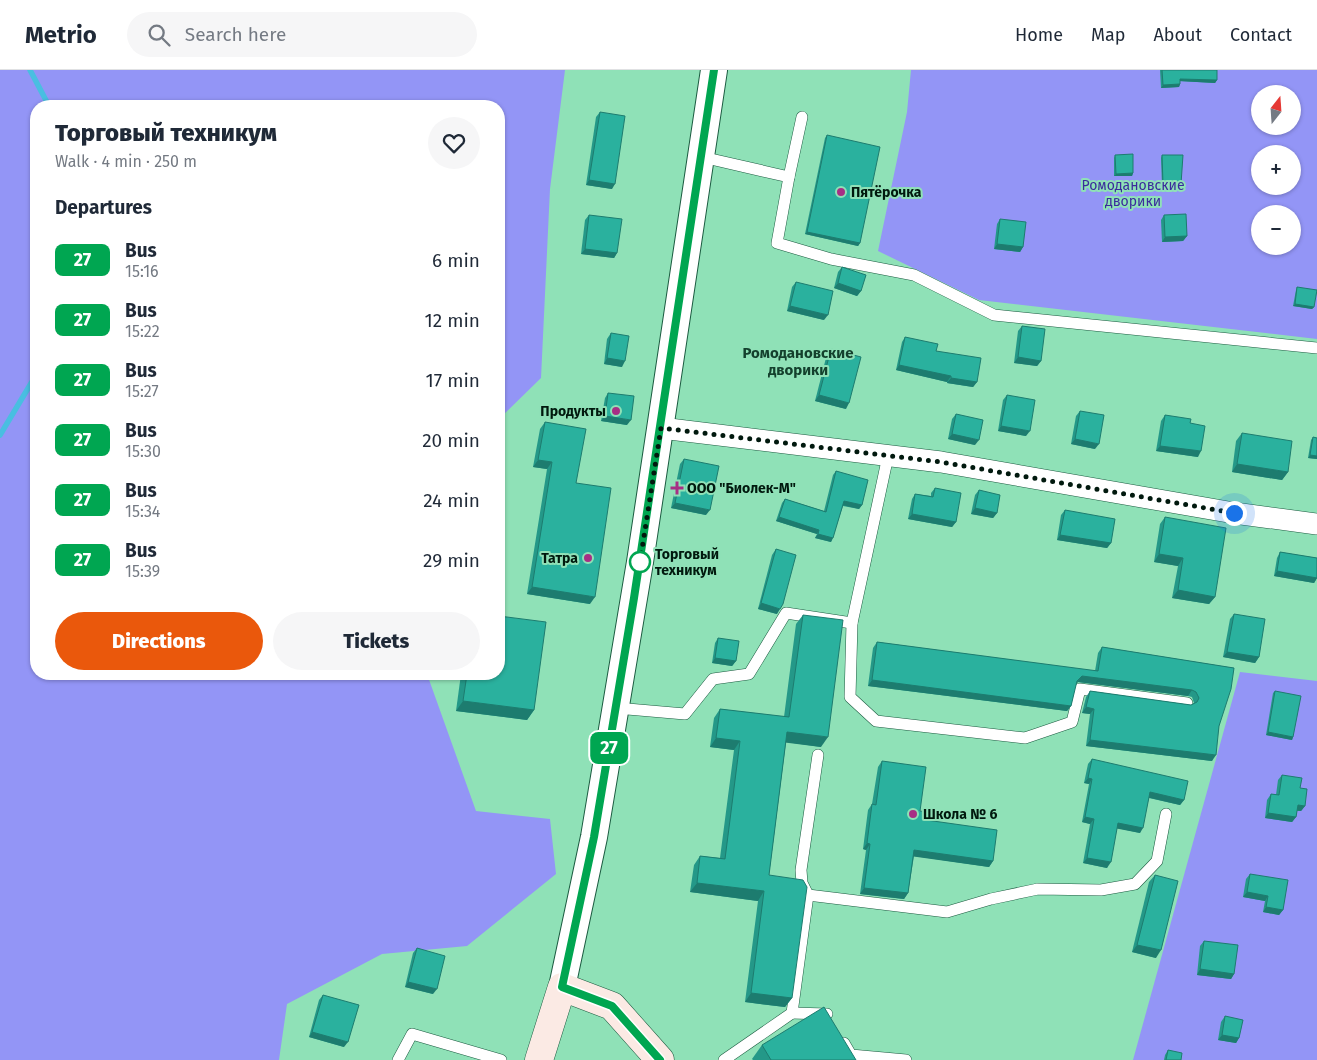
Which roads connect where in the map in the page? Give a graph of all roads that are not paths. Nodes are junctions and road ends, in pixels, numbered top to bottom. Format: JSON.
{"nodes":[{"id":1,"x":714,"y":70,"type":"edge"},
{"id":2,"x":802,"y":117,"type":"dead end"},
{"id":3,"x":702,"y":157,"type":"junction"},
{"id":4,"x":789,"y":177,"type":"junction"},
{"id":5,"x":1316,"y":345,"type":"edge"},
{"id":6,"x":661,"y":428,"type":"junction"},
{"id":7,"x":888,"y":456,"type":"junction"},
{"id":8,"x":1317,"y":524,"type":"edge"},
{"id":9,"x":852,"y":623,"type":"junction"},
{"id":10,"x":1187,"y":703,"type":"edge"},
{"id":11,"x":616,"y":708,"type":"junction"},
{"id":12,"x":818,"y":755,"type":"dead end"},
{"id":13,"x":1166,"y":814,"type":"dead end"},
{"id":14,"x":808,"y":895,"type":"junction"},
{"id":15,"x":562,"y":987,"type":"junction"},
{"id":16,"x":792,"y":1014,"type":"junction"},
{"id":17,"x":729,"y":1059,"type":"edge"},
{"id":18,"x":398,"y":1060,"type":"edge"},
{"id":19,"x":501,"y":1060,"type":"edge"},
{"id":20,"x":539,"y":1060,"type":"edge"},
{"id":21,"x":660,"y":1060,"type":"edge"},
{"id":22,"x":906,"y":1060,"type":"edge"}],
"edges":[{"from":1,"to":3,"type":"street"},
{"from":2,"to":4,"type":"lane"},
{"from":3,"to":4,"type":"lane"},
{"from":3,"to":6,"type":"street"},
{"from":4,"to":5,"type":"lane"},
{"from":6,"to":7,"type":"street"},
{"from":6,"to":11,"type":"street"},
{"from":7,"to":8,"type":"street"},
{"from":7,"to":9,"type":"lane"},
{"from":9,"to":10,"type":"lane"},
{"from":9,"to":11,"type":"lane"},
{"from":11,"to":15,"type":"street"},
{"from":12,"to":14,"type":"lane"},
{"from":13,"to":14,"type":"lane"},
{"from":14,"to":16,"type":"lane"},
{"from":15,"to":20,"type":"main road"},
{"from":15,"to":21,"type":"main road"},
{"from":16,"to":17,"type":"lane"},
{"from":16,"to":22,"type":"lane"},
{"from":18,"to":19,"type":"lane"}]}
